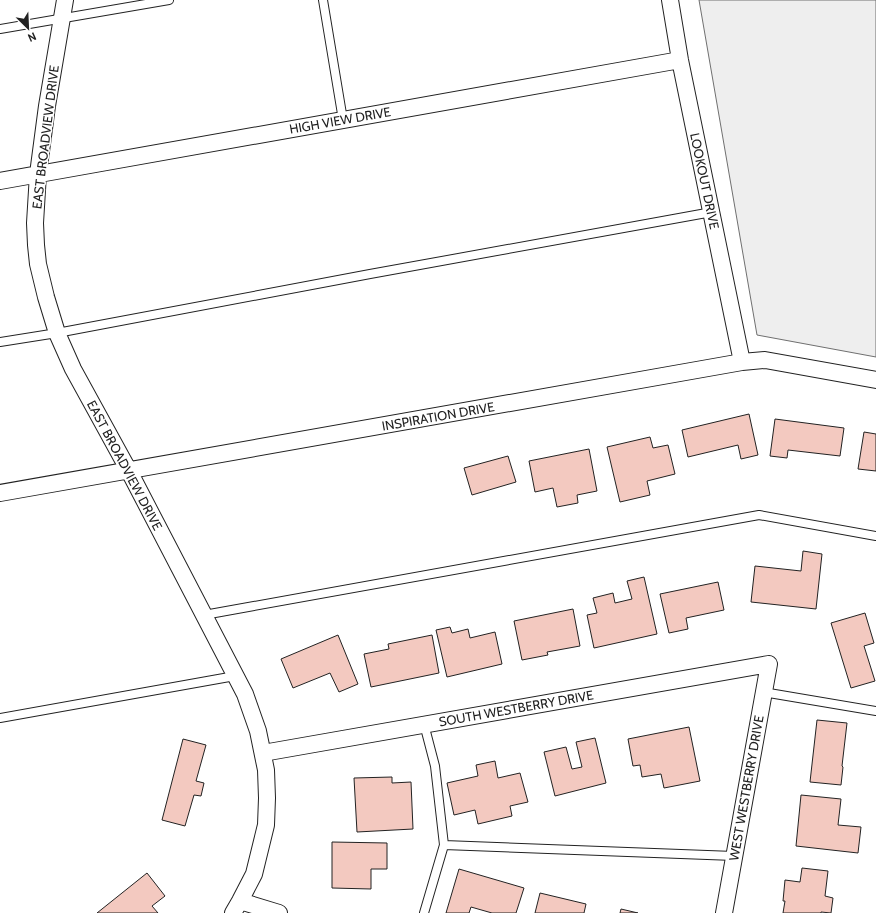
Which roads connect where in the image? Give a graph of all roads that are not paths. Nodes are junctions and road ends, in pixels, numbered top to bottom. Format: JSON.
{"nodes":[{"id":1,"x":65,"y":0,"type":"edge"},
{"id":2,"x":170,"y":0,"type":"edge"},
{"id":3,"x":323,"y":0,"type":"edge"},
{"id":4,"x":670,"y":0,"type":"edge"},
{"id":5,"x":62,"y":18,"type":"junction"},
{"id":6,"x":0,"y":29,"type":"edge"},
{"id":7,"x":680,"y":60,"type":"junction"},
{"id":8,"x":344,"y":120,"type":"junction"},
{"id":9,"x":38,"y":174,"type":"junction"},
{"id":10,"x":0,"y":181,"type":"edge"},
{"id":11,"x":712,"y":212,"type":"junction"},
{"id":12,"x":57,"y":333,"type":"junction"},
{"id":13,"x":0,"y":342,"type":"edge"},
{"id":14,"x":742,"y":362,"type":"junction"},
{"id":15,"x":876,"y":380,"type":"edge"},
{"id":16,"x":129,"y":471,"type":"junction"},
{"id":17,"x":0,"y":493,"type":"edge"},
{"id":18,"x":876,"y":536,"type":"edge"},
{"id":19,"x":204,"y":615,"type":"junction"},
{"id":20,"x":768,"y":664,"type":"joint"},
{"id":21,"x":235,"y":676,"type":"junction"},
{"id":22,"x":763,"y":692,"type":"junction"},
{"id":23,"x":876,"y":710,"type":"edge"},
{"id":24,"x":0,"y":718,"type":"edge"},
{"id":25,"x":424,"y":724,"type":"junction"},
{"id":26,"x":263,"y":753,"type":"junction"},
{"id":27,"x":444,"y":845,"type":"junction"},
{"id":28,"x":734,"y":856,"type":"junction"},
{"id":29,"x":237,"y":907,"type":"edge"},
{"id":30,"x":278,"y":913,"type":"edge"},
{"id":31,"x":424,"y":913,"type":"edge"},
{"id":32,"x":724,"y":913,"type":"edge"}],
"edges":[{"from":1,"to":5,"type":"street","name":"EAST BROADVIEW DRIVE"},
{"from":2,"to":5,"type":"lane"},
{"from":3,"to":8,"type":"lane"},
{"from":4,"to":7,"type":"street","name":"LOOKOUT DRIVE"},
{"from":5,"to":6,"type":"lane"},
{"from":5,"to":9,"type":"street","name":"EAST BROADVIEW DRIVE"},
{"from":7,"to":8,"type":"street","name":"HIGH VIEW DRIVE"},
{"from":7,"to":11,"type":"street","name":"LOOKOUT DRIVE"},
{"from":8,"to":9,"type":"street","name":"HIGH VIEW DRIVE"},
{"from":9,"to":10,"type":"street","name":"HIGH VIEW DRIVE"},
{"from":9,"to":12,"type":"street","name":"EAST BROADVIEW DRIVE"},
{"from":11,"to":12,"type":"lane"},
{"from":11,"to":14,"type":"street","name":"LOOKOUT DRIVE"},
{"from":12,"to":13,"type":"lane"},
{"from":12,"to":16,"type":"street","name":"EAST BROADVIEW DRIVE"},
{"from":14,"to":15,"type":"street","name":"INSPIRATION DRIVE"},
{"from":14,"to":16,"type":"street","name":"INSPIRATION DRIVE"},
{"from":16,"to":17,"type":"street","name":"INSPIRATION DRIVE"},
{"from":16,"to":19,"type":"street","name":"EAST BROADVIEW DRIVE"},
{"from":18,"to":19,"type":"lane"},
{"from":19,"to":21,"type":"street","name":"EAST BROADVIEW DRIVE"},
{"from":20,"to":22,"type":"street","name":"WEST WESTBERRY DRIVE"},
{"from":20,"to":25,"type":"street","name":"SOUTH WESTBERRY DRIVE"},
{"from":21,"to":24,"type":"lane"},
{"from":21,"to":26,"type":"street","name":"EAST BROADVIEW DRIVE"},
{"from":22,"to":23,"type":"lane"},
{"from":22,"to":28,"type":"street","name":"WEST WESTBERRY DRIVE"},
{"from":25,"to":26,"type":"street","name":"SOUTH WESTBERRY DRIVE"},
{"from":25,"to":27,"type":"lane"},
{"from":26,"to":29,"type":"street","name":"EAST BROADVIEW DRIVE"},
{"from":27,"to":28,"type":"lane"},
{"from":27,"to":31,"type":"lane"},
{"from":28,"to":32,"type":"street","name":"WEST WESTBERRY DRIVE"},
{"from":29,"to":30,"type":"street"}]}
